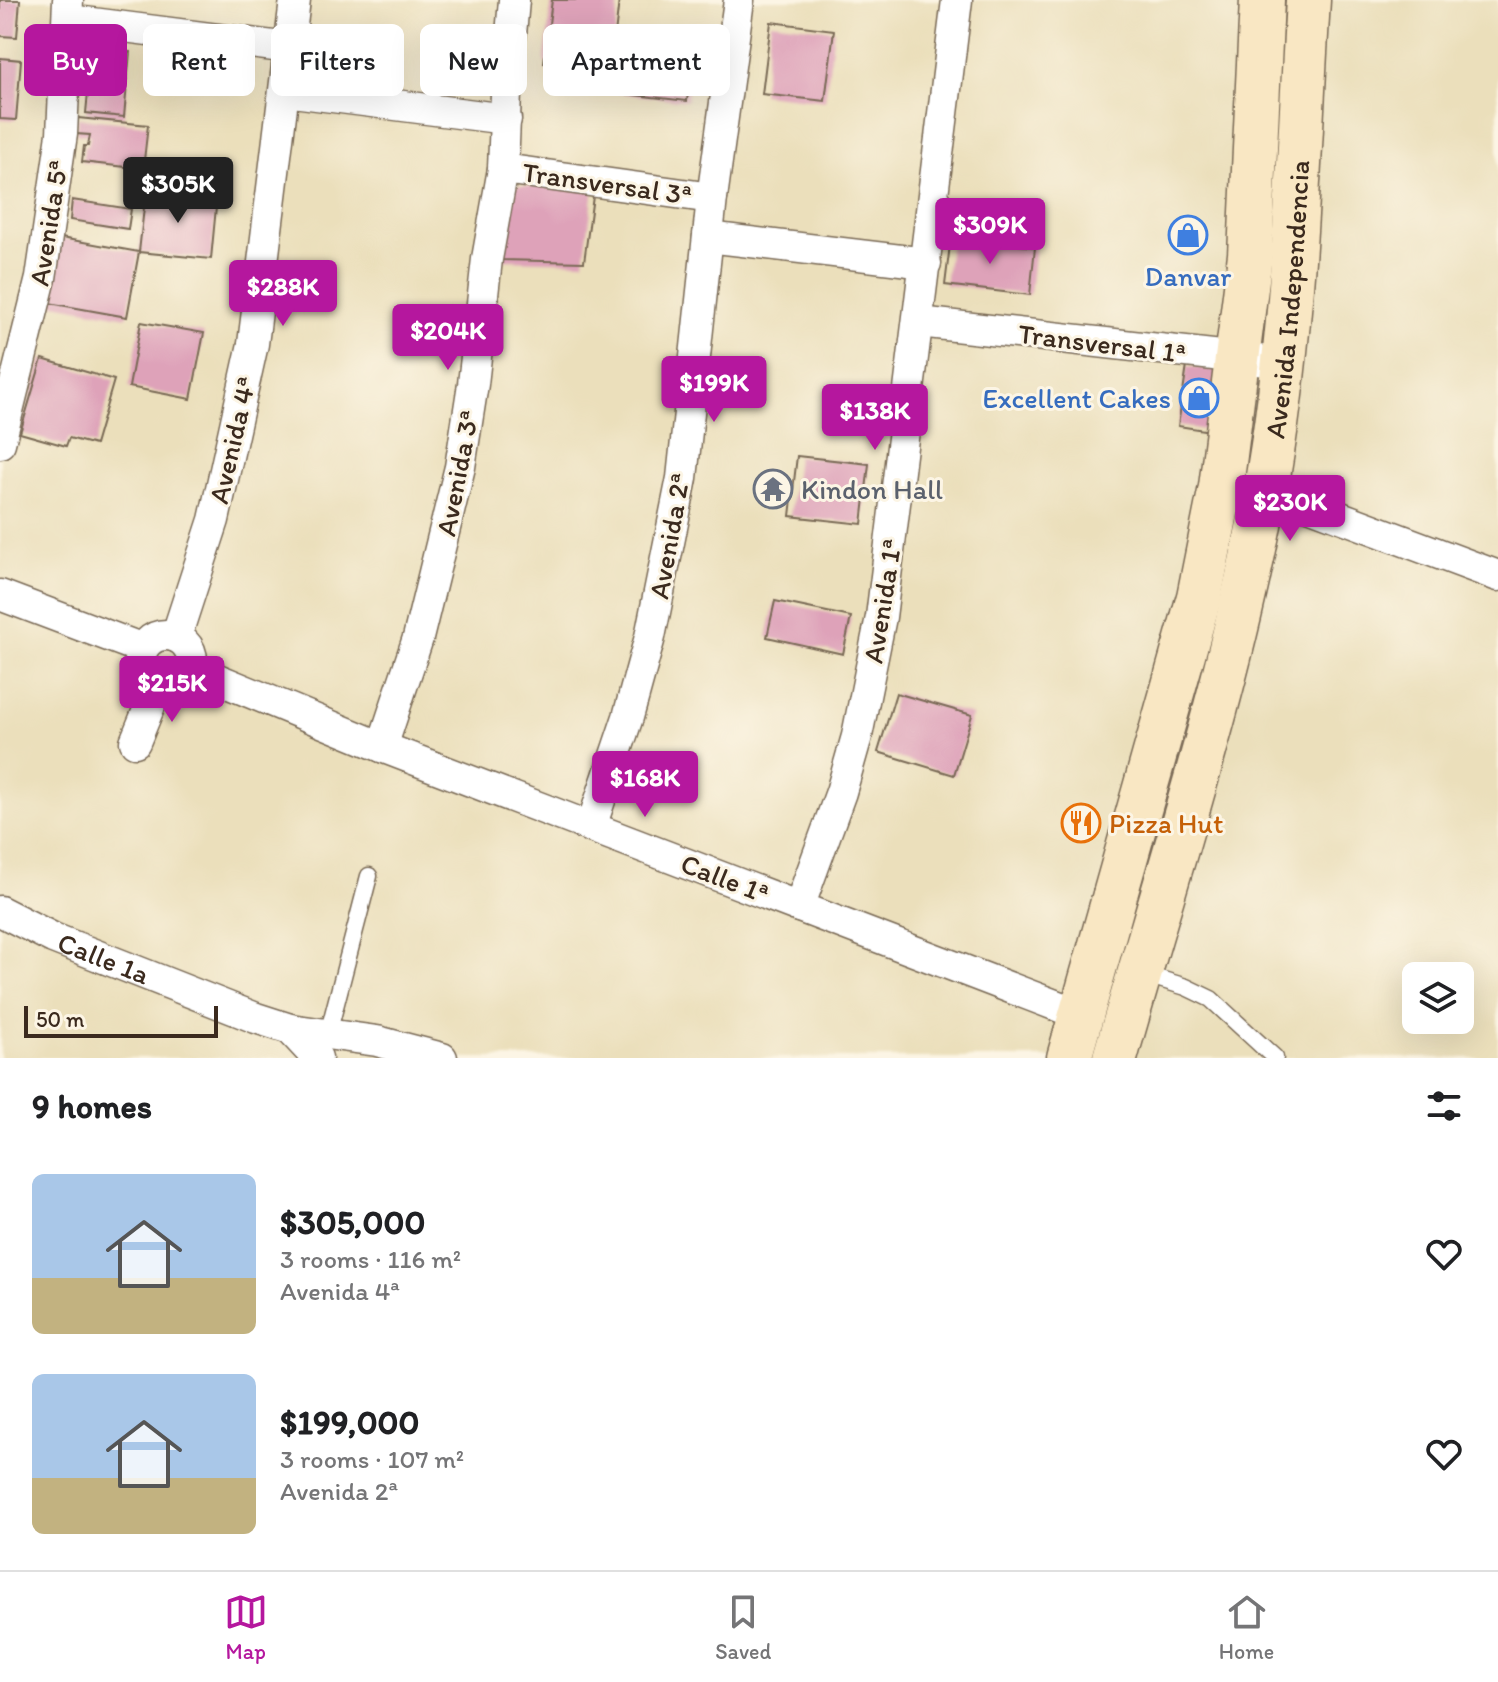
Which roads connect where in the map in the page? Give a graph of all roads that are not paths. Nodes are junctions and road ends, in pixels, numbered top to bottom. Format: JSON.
{"nodes":[{"id":1,"x":295,"y":0,"type":"edge"},
{"id":2,"x":514,"y":0,"type":"edge"},
{"id":3,"x":739,"y":0,"type":"edge"},
{"id":4,"x":957,"y":0,"type":"edge"},
{"id":5,"x":1262,"y":0,"type":"edge"},
{"id":6,"x":1308,"y":0,"type":"edge"},
{"id":7,"x":69,"y":10,"type":"edge"},
{"id":8,"x":292,"y":24,"type":"edge"},
{"id":9,"x":271,"y":45,"type":"edge"},
{"id":10,"x":284,"y":96,"type":"edge"},
{"id":11,"x":324,"y":96,"type":"edge"},
{"id":12,"x":506,"y":119,"type":"junction"},
{"id":13,"x":503,"y":169,"type":"junction"},
{"id":14,"x":712,"y":198,"type":"junction"},
{"id":15,"x":708,"y":237,"type":"junction"},
{"id":16,"x":926,"y":263,"type":"junction"},
{"id":17,"x":919,"y":322,"type":"junction"},
{"id":18,"x":1238,"y":358,"type":"junction"},
{"id":19,"x":1285,"y":363,"type":"junction"},
{"id":20,"x":0,"y":443,"type":"edge"},
{"id":21,"x":1266,"y":489,"type":"junction"},
{"id":22,"x":1498,"y":576,"type":"edge"},
{"id":23,"x":0,"y":595,"type":"edge"},
{"id":24,"x":176,"y":637,"type":"junction"},
{"id":25,"x":143,"y":649,"type":"junction"},
{"id":26,"x":191,"y":668,"type":"junction"},
{"id":27,"x":158,"y":686,"type":"junction"},
{"id":28,"x":135,"y":742,"type":"dead end"},
{"id":29,"x":382,"y":747,"type":"junction"},
{"id":30,"x":591,"y":827,"type":"junction"},
{"id":31,"x":369,"y":876,"type":"dead end"},
{"id":32,"x":799,"y":907,"type":"junction"},
{"id":33,"x":0,"y":911,"type":"edge"},
{"id":34,"x":1139,"y":973,"type":"junction"},
{"id":35,"x":1081,"y":1015,"type":"junction"},
{"id":36,"x":317,"y":1051,"type":"edge"},
{"id":37,"x":442,"y":1058,"type":"edge"},
{"id":38,"x":1069,"y":1058,"type":"edge"},
{"id":39,"x":1115,"y":1058,"type":"edge"},
{"id":40,"x":1275,"y":1058,"type":"edge"}],
"edges":[{"from":1,"to":8,"type":"street","name":"Avenida 4ª"},
{"from":2,"to":12,"type":"street","name":"Avenida 3ª"},
{"from":3,"to":14,"type":"street","name":"Avenida 2ª"},
{"from":4,"to":16,"type":"street","name":"Avenida 1ª"},
{"from":5,"to":18,"type":"main road","name":"Avenida Independencia"},
{"from":6,"to":19,"type":"main road","name":"Avenida Independencia"},
{"from":7,"to":9,"type":"street"},
{"from":7,"to":20,"type":"street","name":"Avenida 5ª"},
{"from":10,"to":24,"type":"street","name":"Avenida 4ª"},
{"from":11,"to":12,"type":"street"},
{"from":12,"to":13,"type":"street","name":"Avenida 3ª"},
{"from":13,"to":14,"type":"street","name":"Transversal 3ª"},
{"from":13,"to":29,"type":"street","name":"Avenida 3ª"},
{"from":14,"to":15,"type":"street","name":"Avenida 2ª"},
{"from":15,"to":16,"type":"street"},
{"from":15,"to":30,"type":"street","name":"Avenida 2ª"},
{"from":16,"to":17,"type":"street","name":"Avenida 1ª"},
{"from":17,"to":18,"type":"street","name":"Transversal 1ª"},
{"from":17,"to":32,"type":"street","name":"Avenida 1ª"},
{"from":18,"to":19,"type":"street","name":"Transversal 1ª"},
{"from":18,"to":35,"type":"main road","name":"Avenida Independencia"},
{"from":19,"to":21,"type":"main road","name":"Avenida Independencia"},
{"from":21,"to":22,"type":"street"},
{"from":21,"to":34,"type":"main road","name":"Avenida Independencia"},
{"from":23,"to":25,"type":"street"},
{"from":24,"to":25,"type":"street"},
{"from":24,"to":26,"type":"street"},
{"from":25,"to":27,"type":"street"},
{"from":26,"to":27,"type":"street"},
{"from":26,"to":29,"type":"street","name":"Calle 1ª"},
{"from":27,"to":28,"type":"street"},
{"from":29,"to":30,"type":"street","name":"Calle 1ª"},
{"from":30,"to":32,"type":"street","name":"Calle 1ª"},
{"from":31,"to":36,"type":"lane"},
{"from":32,"to":35,"type":"street","name":"Calle 1ª"},
{"from":33,"to":36,"type":"street","name":"Calle 1a"},
{"from":34,"to":39,"type":"main road","name":"Avenida Independencia"},
{"from":34,"to":40,"type":"lane"},
{"from":35,"to":38,"type":"main road","name":"Avenida Independencia"},
{"from":36,"to":37,"type":"street","name":"Calle 1a"}]}
